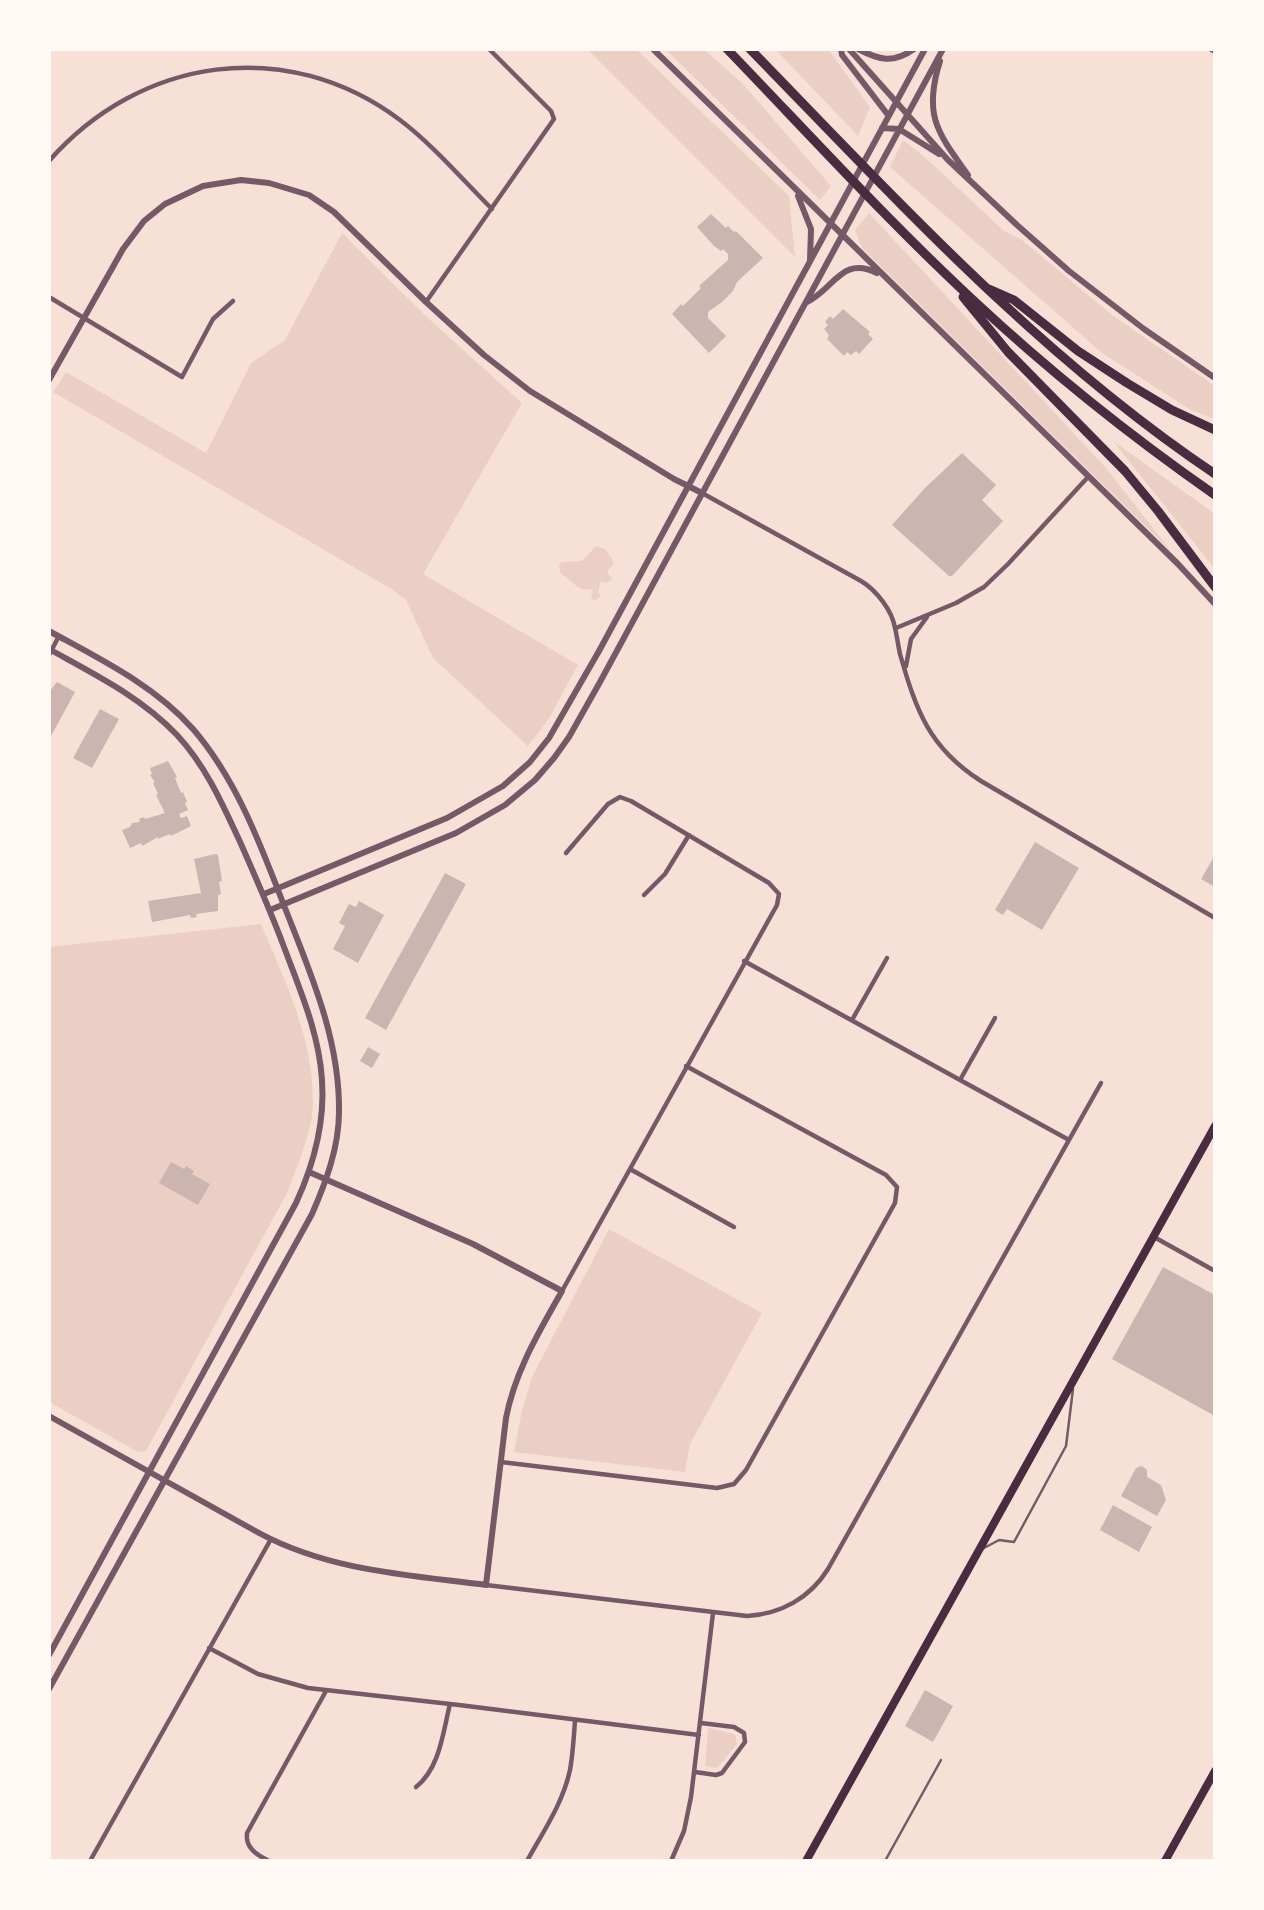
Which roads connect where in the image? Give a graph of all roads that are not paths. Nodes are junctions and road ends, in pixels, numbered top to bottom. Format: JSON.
{"nodes":[{"id":1,"x":489,"y":49,"type":"edge"},
{"id":2,"x":653,"y":49,"type":"edge"},
{"id":3,"x":727,"y":49,"type":"edge"},
{"id":4,"x":750,"y":49,"type":"edge"},
{"id":5,"x":841,"y":49,"type":"edge"},
{"id":6,"x":849,"y":49,"type":"edge"},
{"id":7,"x":858,"y":49,"type":"edge"},
{"id":8,"x":914,"y":49,"type":"edge"},
{"id":9,"x":925,"y":49,"type":"edge"},
{"id":10,"x":943,"y":49,"type":"edge"},
{"id":11,"x":1210,"y":49,"type":"edge"},
{"id":12,"x":1215,"y":52,"type":"edge"},
{"id":13,"x":896,"y":102,"type":"junction"},
{"id":14,"x":888,"y":116,"type":"junction"},
{"id":15,"x":907,"y":116,"type":"junction"},
{"id":16,"x":899,"y":129,"type":"junction"},
{"id":17,"x":880,"y":131,"type":"junction"},
{"id":18,"x":948,"y":160,"type":"junction"},
{"id":19,"x":49,"y":161,"type":"edge"},
{"id":20,"x":979,"y":191,"type":"junction"},
{"id":21,"x":796,"y":192,"type":"junction"},
{"id":22,"x":492,"y":209,"type":"junction"},
{"id":23,"x":831,"y":224,"type":"junction"},
{"id":24,"x":842,"y":235,"type":"junction"},
{"id":25,"x":810,"y":262,"type":"junction"},
{"id":26,"x":940,"y":269,"type":"junction"},
{"id":27,"x":882,"y":276,"type":"junction"},
{"id":28,"x":981,"y":285,"type":"junction"},
{"id":29,"x":49,"y":297,"type":"edge"},
{"id":30,"x":233,"y":301,"type":"dead end"},
{"id":31,"x":426,"y":303,"type":"junction"},
{"id":32,"x":806,"y":303,"type":"junction"},
{"id":33,"x":85,"y":318,"type":"junction"},
{"id":34,"x":1215,"y":378,"type":"edge"},
{"id":35,"x":49,"y":380,"type":"edge"},
{"id":36,"x":1215,"y":430,"type":"edge"},
{"id":37,"x":1215,"y":474,"type":"edge"},
{"id":38,"x":1088,"y":477,"type":"junction"},
{"id":39,"x":687,"y":486,"type":"junction"},
{"id":40,"x":702,"y":493,"type":"junction"},
{"id":41,"x":1215,"y":495,"type":"edge"},
{"id":42,"x":1215,"y":587,"type":"edge"},
{"id":43,"x":1215,"y":604,"type":"edge"},
{"id":44,"x":930,"y":614,"type":"junction"},
{"id":45,"x":896,"y":628,"type":"junction"},
{"id":46,"x":49,"y":631,"type":"edge"},
{"id":47,"x":59,"y":636,"type":"junction"},
{"id":48,"x":50,"y":652,"type":"edge"},
{"id":49,"x":905,"y":671,"type":"junction"},
{"id":50,"x":689,"y":835,"type":"junction"},
{"id":51,"x":566,"y":853,"type":"dead end"},
{"id":52,"x":278,"y":888,"type":"junction"},
{"id":53,"x":264,"y":894,"type":"junction"},
{"id":54,"x":644,"y":895,"type":"dead end"},
{"id":55,"x":284,"y":904,"type":"junction"},
{"id":56,"x":270,"y":910,"type":"junction"},
{"id":57,"x":1215,"y":918,"type":"edge"},
{"id":58,"x":887,"y":958,"type":"dead end"},
{"id":59,"x":744,"y":961,"type":"junction"},
{"id":60,"x":995,"y":1018,"type":"dead end"},
{"id":61,"x":852,"y":1020,"type":"junction"},
{"id":62,"x":685,"y":1066,"type":"junction"},
{"id":63,"x":960,"y":1080,"type":"junction"},
{"id":64,"x":1101,"y":1083,"type":"dead end"},
{"id":65,"x":1215,"y":1126,"type":"edge"},
{"id":66,"x":1069,"y":1140,"type":"junction"},
{"id":67,"x":629,"y":1169,"type":"junction"},
{"id":68,"x":309,"y":1172,"type":"junction"},
{"id":69,"x":327,"y":1178,"type":"junction"},
{"id":70,"x":734,"y":1227,"type":"dead end"},
{"id":71,"x":1153,"y":1237,"type":"junction"},
{"id":72,"x":1215,"y":1271,"type":"edge"},
{"id":73,"x":562,"y":1291,"type":"junction"},
{"id":74,"x":1075,"y":1378,"type":"junction"},
{"id":75,"x":49,"y":1416,"type":"edge"},
{"id":76,"x":501,"y":1462,"type":"junction"},
{"id":77,"x":150,"y":1472,"type":"junction"},
{"id":78,"x":164,"y":1480,"type":"junction"},
{"id":79,"x":271,"y":1539,"type":"junction"},
{"id":80,"x":978,"y":1551,"type":"junction"},
{"id":81,"x":486,"y":1585,"type":"junction"},
{"id":82,"x":713,"y":1613,"type":"junction"},
{"id":83,"x":209,"y":1648,"type":"junction"},
{"id":84,"x":49,"y":1655,"type":"edge"},
{"id":85,"x":49,"y":1689,"type":"edge"},
{"id":86,"x":326,"y":1691,"type":"junction"},
{"id":87,"x":450,"y":1704,"type":"junction"},
{"id":88,"x":575,"y":1720,"type":"junction"},
{"id":89,"x":701,"y":1723,"type":"junction"},
{"id":90,"x":699,"y":1735,"type":"junction"},
{"id":91,"x":941,"y":1760,"type":"dead end"},
{"id":92,"x":1215,"y":1771,"type":"edge"},
{"id":93,"x":695,"y":1772,"type":"junction"},
{"id":94,"x":416,"y":1787,"type":"dead end"},
{"id":95,"x":807,"y":1860,"type":"edge"},
{"id":96,"x":90,"y":1861,"type":"edge"},
{"id":97,"x":269,"y":1861,"type":"edge"},
{"id":98,"x":527,"y":1861,"type":"edge"},
{"id":99,"x":671,"y":1861,"type":"edge"},
{"id":100,"x":885,"y":1861,"type":"edge"},
{"id":101,"x":1165,"y":1861,"type":"edge"}],
"edges":[{"from":1,"to":22,"type":"street"},
{"from":2,"to":21,"type":"street"},
{"from":3,"to":26,"type":"highway"},
{"from":4,"to":28,"type":"highway"},
{"from":5,"to":14,"type":"street"},
{"from":6,"to":13,"type":"street"},
{"from":7,"to":8,"type":"street"},
{"from":9,"to":13,"type":"street"},
{"from":10,"to":15,"type":"street"},
{"from":10,"to":20,"type":"street"},
{"from":11,"to":12,"type":"street"},
{"from":13,"to":14,"type":"street"},
{"from":13,"to":15,"type":"street"},
{"from":14,"to":15,"type":"street"},
{"from":14,"to":17,"type":"street"},
{"from":15,"to":16,"type":"street"},
{"from":15,"to":18,"type":"street"},
{"from":16,"to":17,"type":"street"},
{"from":16,"to":18,"type":"street"},
{"from":16,"to":24,"type":"street"},
{"from":17,"to":23,"type":"street"},
{"from":18,"to":20,"type":"street"},
{"from":19,"to":22,"type":"street"},
{"from":20,"to":34,"type":"street"},
{"from":21,"to":23,"type":"street"},
{"from":21,"to":25,"type":"street"},
{"from":22,"to":31,"type":"street"},
{"from":23,"to":24,"type":"street"},
{"from":23,"to":25,"type":"street"},
{"from":24,"to":27,"type":"street"},
{"from":24,"to":32,"type":"street"},
{"from":25,"to":39,"type":"street"},
{"from":26,"to":41,"type":"highway"},
{"from":26,"to":42,"type":"highway"},
{"from":27,"to":32,"type":"street"},
{"from":27,"to":38,"type":"street"},
{"from":28,"to":36,"type":"highway"},
{"from":28,"to":37,"type":"highway"},
{"from":29,"to":33,"type":"street"},
{"from":30,"to":33,"type":"street"},
{"from":31,"to":33,"type":"street"},
{"from":31,"to":39,"type":"street"},
{"from":32,"to":40,"type":"street"},
{"from":33,"to":35,"type":"street"},
{"from":38,"to":43,"type":"street"},
{"from":38,"to":44,"type":"street"},
{"from":39,"to":40,"type":"street"},
{"from":39,"to":52,"type":"street"},
{"from":40,"to":45,"type":"street"},
{"from":40,"to":55,"type":"street"},
{"from":44,"to":45,"type":"street"},
{"from":44,"to":49,"type":"street"},
{"from":45,"to":49,"type":"street"},
{"from":46,"to":47,"type":"street"},
{"from":47,"to":48,"type":"street"},
{"from":47,"to":52,"type":"street"},
{"from":48,"to":53,"type":"street"},
{"from":49,"to":57,"type":"street"},
{"from":50,"to":51,"type":"street"},
{"from":50,"to":54,"type":"street"},
{"from":50,"to":59,"type":"street"},
{"from":52,"to":53,"type":"street"},
{"from":52,"to":55,"type":"street"},
{"from":53,"to":56,"type":"street"},
{"from":55,"to":56,"type":"street"},
{"from":55,"to":69,"type":"street"},
{"from":56,"to":68,"type":"street"},
{"from":58,"to":61,"type":"street"},
{"from":59,"to":61,"type":"street"},
{"from":59,"to":62,"type":"street"},
{"from":60,"to":63,"type":"street"},
{"from":61,"to":63,"type":"street"},
{"from":62,"to":67,"type":"street"},
{"from":62,"to":76,"type":"street"},
{"from":63,"to":66,"type":"street"},
{"from":64,"to":66,"type":"street"},
{"from":65,"to":71,"type":"highway"},
{"from":66,"to":82,"type":"street"},
{"from":67,"to":70,"type":"street"},
{"from":67,"to":73,"type":"street"},
{"from":68,"to":69,"type":"street"},
{"from":68,"to":77,"type":"street"},
{"from":69,"to":73,"type":"street"},
{"from":69,"to":78,"type":"street"},
{"from":71,"to":72,"type":"street"},
{"from":71,"to":74,"type":"highway"},
{"from":73,"to":76,"type":"street"},
{"from":74,"to":80,"type":"highway"},
{"from":74,"to":80,"type":"lane"},
{"from":75,"to":77,"type":"street"},
{"from":76,"to":81,"type":"street"},
{"from":77,"to":78,"type":"street"},
{"from":77,"to":84,"type":"street"},
{"from":78,"to":79,"type":"street"},
{"from":78,"to":85,"type":"street"},
{"from":79,"to":81,"type":"street"},
{"from":79,"to":83,"type":"street"},
{"from":80,"to":95,"type":"highway"},
{"from":81,"to":82,"type":"street"},
{"from":82,"to":89,"type":"street"},
{"from":83,"to":86,"type":"street"},
{"from":83,"to":96,"type":"street"},
{"from":86,"to":87,"type":"street"},
{"from":86,"to":97,"type":"street"},
{"from":87,"to":88,"type":"street"},
{"from":87,"to":94,"type":"street"},
{"from":88,"to":90,"type":"street"},
{"from":88,"to":98,"type":"street"},
{"from":89,"to":90,"type":"street"},
{"from":89,"to":93,"type":"street"},
{"from":90,"to":93,"type":"street"},
{"from":91,"to":100,"type":"lane"},
{"from":92,"to":101,"type":"highway"},
{"from":93,"to":99,"type":"street"}]}
